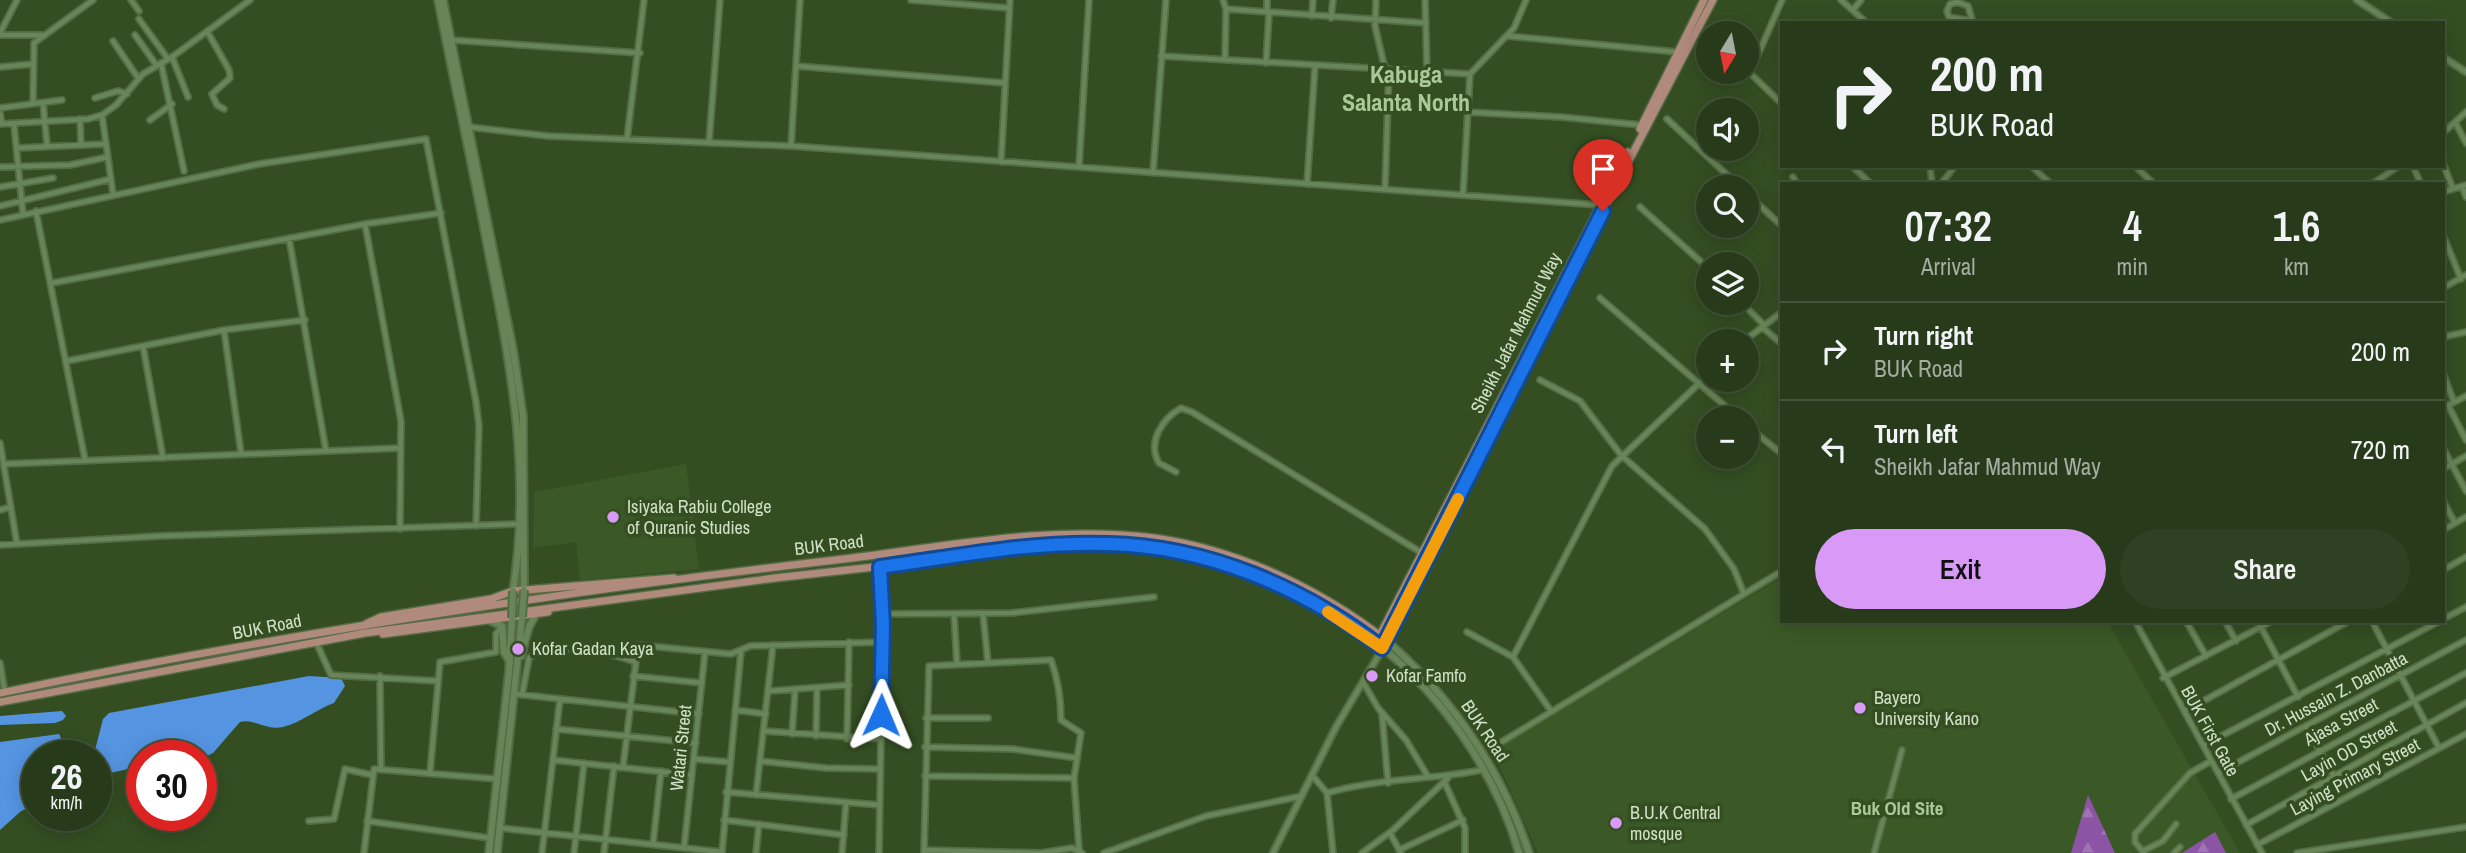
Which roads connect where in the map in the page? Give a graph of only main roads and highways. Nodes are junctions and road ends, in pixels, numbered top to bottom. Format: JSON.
{"nodes":[{"id":1,"x":440,"y":0,"type":"edge"},
{"id":2,"x":1704,"y":0,"type":"edge"},
{"id":3,"x":1713,"y":0,"type":"edge"},
{"id":4,"x":467,"y":127,"type":"junction"},
{"id":5,"x":521,"y":524,"type":"junction"},
{"id":6,"x":682,"y":581,"type":"junction"},
{"id":7,"x":694,"y":588,"type":"junction"},
{"id":8,"x":524,"y":590,"type":"junction"},
{"id":9,"x":513,"y":591,"type":"junction"},
{"id":10,"x":536,"y":614,"type":"junction"},
{"id":11,"x":522,"y":617,"type":"junction"},
{"id":12,"x":512,"y":618,"type":"junction"},
{"id":13,"x":491,"y":621,"type":"junction"},
{"id":14,"x":362,"y":630,"type":"junction"},
{"id":15,"x":1380,"y":635,"type":"junction"},
{"id":16,"x":1387,"y":641,"type":"junction"},
{"id":17,"x":1375,"y":643,"type":"junction"},
{"id":18,"x":1382,"y":648,"type":"junction"},
{"id":19,"x":519,"y":661,"type":"junction"},
{"id":20,"x":510,"y":662,"type":"junction"},
{"id":21,"x":3,"y":697,"type":"edge"},
{"id":22,"x":489,"y":853,"type":"edge"},
{"id":23,"x":497,"y":853,"type":"edge"},
{"id":24,"x":1519,"y":853,"type":"edge"},
{"id":25,"x":1529,"y":853,"type":"edge"}],
"edges":[{"from":1,"to":4,"type":"main road"},
{"from":1,"to":4,"type":"main road"},
{"from":2,"to":15,"type":"main road","name":"Sheikh Jafar Mahmud Way"},
{"from":3,"to":16,"type":"main road","name":"Sheikh Jafar Mahmud Way"},
{"from":4,"to":5,"type":"main road"},
{"from":5,"to":8,"type":"main road"},
{"from":5,"to":9,"type":"main road"},
{"from":6,"to":8,"type":"main road"},
{"from":6,"to":14,"type":"main road","name":"BUK Road"},
{"from":6,"to":15,"type":"main road","name":"BUK Road"},
{"from":7,"to":10,"type":"main road"},
{"from":7,"to":14,"type":"main road","name":"BUK Road"},
{"from":7,"to":17,"type":"main road","name":"BUK Road"},
{"from":8,"to":9,"type":"main road"},
{"from":8,"to":11,"type":"main road","bridge":true},
{"from":9,"to":12,"type":"main road","bridge":true},
{"from":9,"to":14,"type":"main road"},
{"from":10,"to":11,"type":"main road"},
{"from":10,"to":19,"type":"main road"},
{"from":11,"to":12,"type":"main road"},
{"from":11,"to":19,"type":"main road"},
{"from":12,"to":13,"type":"main road"},
{"from":12,"to":20,"type":"main road"},
{"from":13,"to":14,"type":"main road"},
{"from":13,"to":20,"type":"main road"},
{"from":14,"to":21,"type":"main road","name":"BUK Road"},
{"from":14,"to":21,"type":"main road","name":"BUK Road"},
{"from":15,"to":16,"type":"main road","name":"BUK Road"},
{"from":15,"to":17,"type":"main road","name":"Sheikh Jafar Mahmud Way"},
{"from":16,"to":18,"type":"main road","name":"Sheikh Jafar Mahmud Way"},
{"from":16,"to":25,"type":"main road","name":"BUK Road"},
{"from":17,"to":18,"type":"main road","name":"BUK Road"},
{"from":18,"to":24,"type":"main road","name":"BUK Road"},
{"from":19,"to":23,"type":"main road"},
{"from":20,"to":22,"type":"main road"}]}
